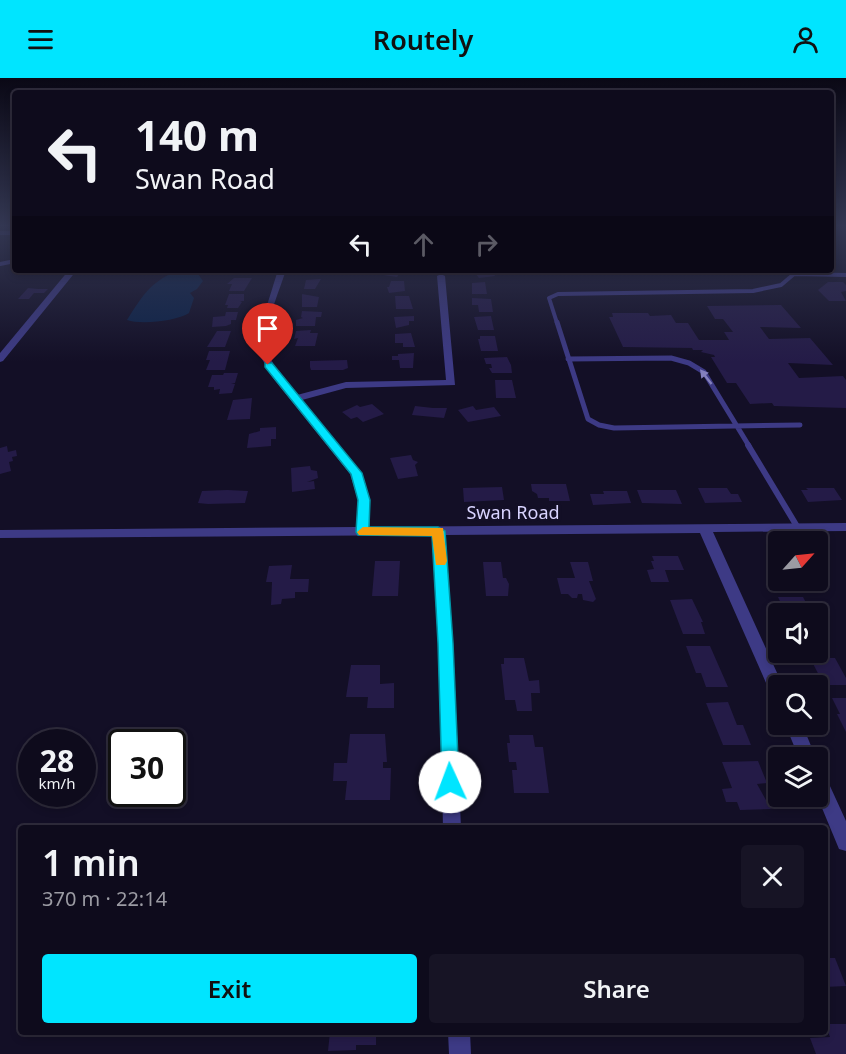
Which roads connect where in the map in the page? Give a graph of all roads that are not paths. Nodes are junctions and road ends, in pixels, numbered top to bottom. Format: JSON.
{"nodes":[{"id":1,"x":71,"y":273,"type":"edge"},
{"id":2,"x":281,"y":273,"type":"edge"},
{"id":3,"x":791,"y":273,"type":"edge"},
{"id":4,"x":810,"y":273,"type":"edge"},
{"id":5,"x":846,"y":275,"type":"edge"},
{"id":6,"x":441,"y":276,"type":"dead end"},
{"id":7,"x":0,"y":359,"type":"edge"},
{"id":8,"x":568,"y":359,"type":"junction"},
{"id":9,"x":295,"y":399,"type":"junction"},
{"id":10,"x":800,"y":425,"type":"dead end"},
{"id":11,"x":737,"y":427,"type":"junction"},
{"id":12,"x":846,"y":527,"type":"edge"},
{"id":13,"x":798,"y":528,"type":"junction"},
{"id":14,"x":705,"y":529,"type":"junction"},
{"id":15,"x":438,"y":531,"type":"junction"},
{"id":16,"x":363,"y":532,"type":"junction"},
{"id":17,"x":0,"y":534,"type":"edge"},
{"id":18,"x":770,"y":675,"type":"edge"},
{"id":19,"x":828,"y":801,"type":"edge"},
{"id":20,"x":452,"y":825,"type":"edge"},
{"id":21,"x":846,"y":842,"type":"edge"},
{"id":22,"x":459,"y":1035,"type":"edge"},
{"id":23,"x":460,"y":1054,"type":"edge"}],
"edges":[{"from":1,"to":7,"type":"street"},
{"from":2,"to":9,"type":"street"},
{"from":3,"to":8,"type":"lane"},
{"from":4,"to":5,"type":"lane"},
{"from":6,"to":9,"type":"street"},
{"from":11,"to":8,"type":"lane","one_way":true},
{"from":8,"to":11,"type":"lane"},
{"from":9,"to":16,"type":"street"},
{"from":10,"to":11,"type":"lane"},
{"from":11,"to":13,"type":"lane"},
{"from":12,"to":13,"type":"street","name":"Swan Road"},
{"from":13,"to":14,"type":"street","name":"Swan Road"},
{"from":14,"to":15,"type":"street","name":"Swan Road"},
{"from":14,"to":18,"type":"street"},
{"from":15,"to":16,"type":"street","name":"Swan Road"},
{"from":15,"to":20,"type":"street"},
{"from":16,"to":17,"type":"street","name":"Swan Road"},
{"from":19,"to":21,"type":"street"},
{"from":22,"to":23,"type":"street"}]}
